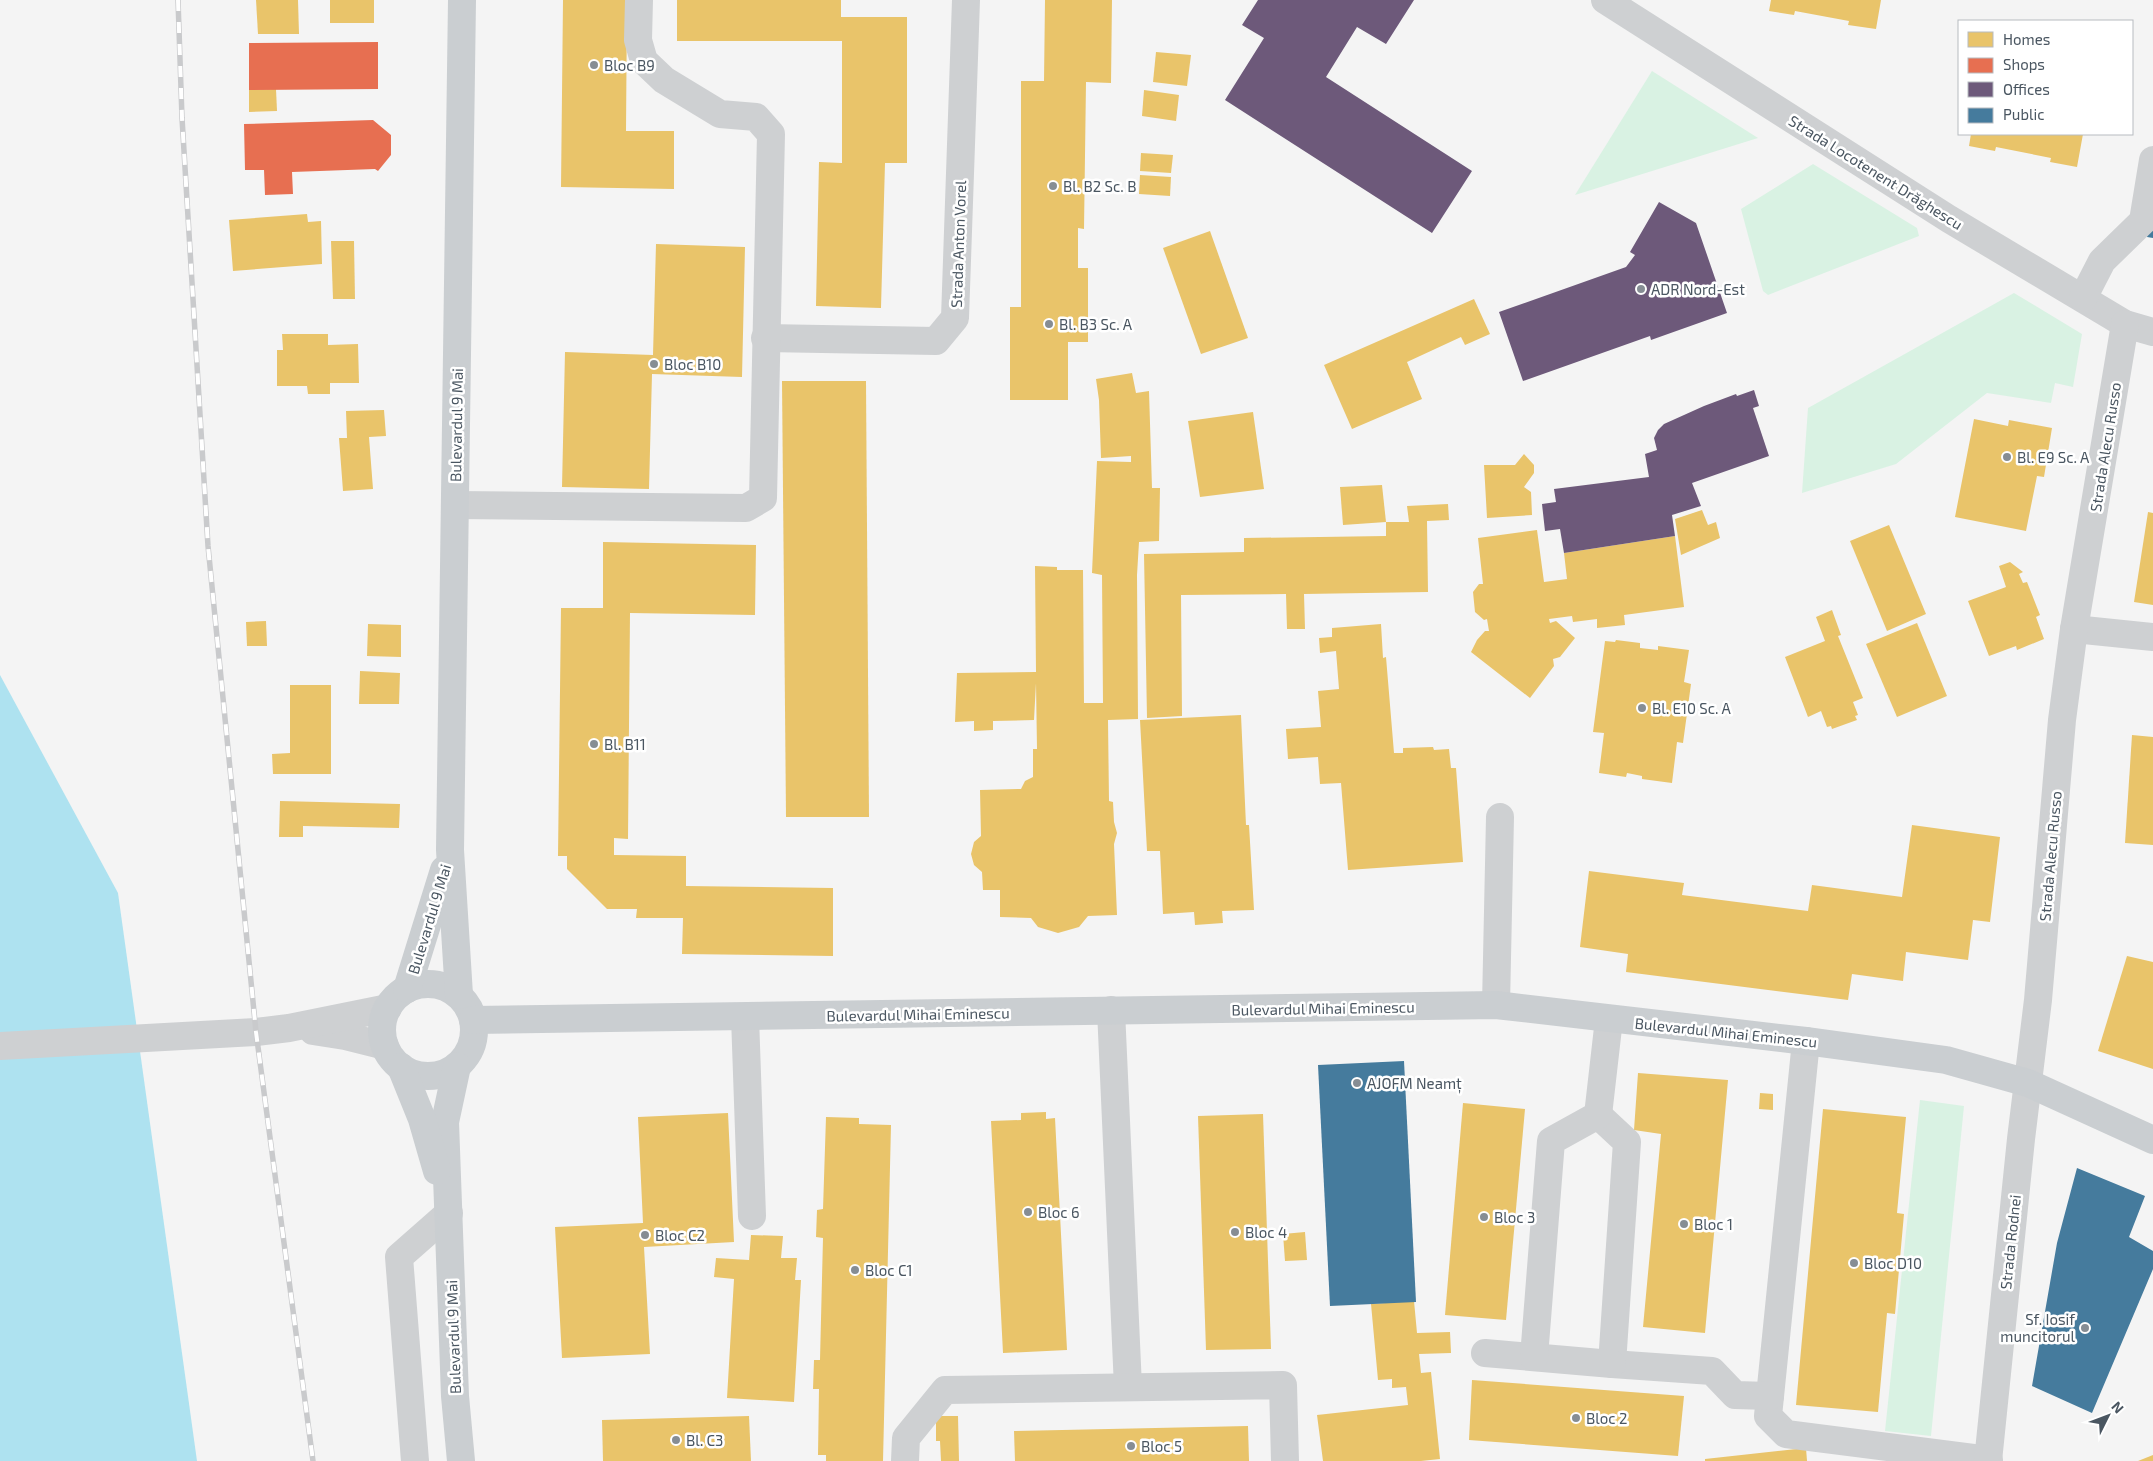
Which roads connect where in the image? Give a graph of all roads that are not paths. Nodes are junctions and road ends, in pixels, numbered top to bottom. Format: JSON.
{"nodes":[{"id":1,"x":462,"y":0,"type":"edge"},
{"id":2,"x":639,"y":0,"type":"edge"},
{"id":3,"x":966,"y":0,"type":"edge"},
{"id":4,"x":1605,"y":0,"type":"edge"},
{"id":5,"x":2153,"y":160,"type":"edge"},
{"id":6,"x":2083,"y":298,"type":"junction"},
{"id":7,"x":2125,"y":324,"type":"junction"},
{"id":8,"x":2153,"y":332,"type":"edge"},
{"id":9,"x":765,"y":338,"type":"junction"},
{"id":10,"x":455,"y":505,"type":"junction"},
{"id":11,"x":2074,"y":629,"type":"junction"},
{"id":12,"x":2153,"y":637,"type":"edge"},
{"id":13,"x":1500,"y":817,"type":"dead end"},
{"id":14,"x":450,"y":850,"type":"junction"},
{"id":15,"x":407,"y":989,"type":"junction"},
{"id":16,"x":459,"y":995,"type":"junction"},
{"id":17,"x":1496,"y":1006,"type":"junction"},
{"id":18,"x":388,"y":1008,"type":"junction"},
{"id":19,"x":1111,"y":1010,"type":"junction"},
{"id":20,"x":745,"y":1017,"type":"junction"},
{"id":21,"x":1609,"y":1019,"type":"junction"},
{"id":22,"x":473,"y":1020,"type":"junction"},
{"id":23,"x":289,"y":1028,"type":"junction"},
{"id":24,"x":1806,"y":1041,"type":"junction"},
{"id":25,"x":0,"y":1046,"type":"edge"},
{"id":26,"x":385,"y":1046,"type":"junction"},
{"id":27,"x":457,"y":1066,"type":"junction"},
{"id":28,"x":401,"y":1068,"type":"junction"},
{"id":29,"x":2028,"y":1083,"type":"junction"},
{"id":30,"x":1598,"y":1115,"type":"junction"},
{"id":31,"x":2153,"y":1140,"type":"edge"},
{"id":32,"x":449,"y":1213,"type":"junction"},
{"id":33,"x":752,"y":1216,"type":"dead end"},
{"id":34,"x":1485,"y":1353,"type":"dead end"},
{"id":35,"x":1534,"y":1358,"type":"junction"},
{"id":36,"x":1612,"y":1364,"type":"junction"},
{"id":37,"x":1128,"y":1387,"type":"junction"},
{"id":38,"x":1770,"y":1396,"type":"junction"},
{"id":39,"x":1989,"y":1460,"type":"edge"},
{"id":40,"x":415,"y":1461,"type":"edge"},
{"id":41,"x":461,"y":1461,"type":"edge"},
{"id":42,"x":905,"y":1461,"type":"edge"},
{"id":43,"x":1285,"y":1461,"type":"edge"}],
"edges":[{"from":1,"to":10,"type":"main road","name":"Bulevardul 9 Mai"},
{"from":2,"to":9,"type":"street"},
{"from":3,"to":9,"type":"street","name":"Strada Anton Vorel"},
{"from":4,"to":6,"type":"street","name":"Strada Locotenent Drăghescu"},
{"from":5,"to":6,"type":"street"},
{"from":6,"to":7,"type":"street","name":"Strada Locotenent Drăghescu"},
{"from":7,"to":8,"type":"street","name":"Strada Locotenent Drăghescu"},
{"from":7,"to":11,"type":"street","name":"Strada Alecu Russo"},
{"from":9,"to":10,"type":"street"},
{"from":10,"to":14,"type":"main road","name":"Bulevardul 9 Mai"},
{"from":11,"to":12,"type":"street"},
{"from":11,"to":29,"type":"street","name":"Strada Alecu Russo"},
{"from":13,"to":17,"type":"street"},
{"from":14,"to":15,"type":"main road","name":"Bulevardul 9 Mai"},
{"from":14,"to":16,"type":"main road","name":"Bulevardul 9 Mai"},
{"from":15,"to":16,"type":"main road"},
{"from":15,"to":18,"type":"main road"},
{"from":16,"to":22,"type":"main road"},
{"from":17,"to":19,"type":"main road","name":"Bulevardul Mihai Eminescu"},
{"from":17,"to":21,"type":"main road","name":"Bulevardul Mihai Eminescu"},
{"from":18,"to":23,"type":"street"},
{"from":18,"to":26,"type":"main road"},
{"from":19,"to":20,"type":"main road","name":"Bulevardul Mihai Eminescu"},
{"from":19,"to":37,"type":"street"},
{"from":20,"to":22,"type":"main road","name":"Bulevardul Mihai Eminescu"},
{"from":20,"to":33,"type":"street"},
{"from":21,"to":24,"type":"main road","name":"Bulevardul Mihai Eminescu"},
{"from":21,"to":30,"type":"street"},
{"from":22,"to":27,"type":"main road"},
{"from":23,"to":25,"type":"street"},
{"from":23,"to":26,"type":"street"},
{"from":24,"to":29,"type":"main road","name":"Bulevardul Mihai Eminescu"},
{"from":24,"to":38,"type":"street"},
{"from":26,"to":28,"type":"main road"},
{"from":27,"to":28,"type":"main road"},
{"from":27,"to":32,"type":"main road","name":"Bulevardul 9 Mai"},
{"from":28,"to":32,"type":"main road","name":"Bulevardul 9 Mai"},
{"from":29,"to":31,"type":"main road","name":"Bulevardul Mihai Eminescu"},
{"from":29,"to":39,"type":"street","name":"Strada Rodnei"},
{"from":30,"to":35,"type":"street"},
{"from":30,"to":36,"type":"street"},
{"from":32,"to":40,"type":"street"},
{"from":32,"to":41,"type":"main road","name":"Bulevardul 9 Mai"},
{"from":34,"to":35,"type":"street"},
{"from":35,"to":36,"type":"street"},
{"from":36,"to":38,"type":"street"},
{"from":37,"to":42,"type":"street"},
{"from":37,"to":43,"type":"street"},
{"from":38,"to":39,"type":"street"}]}
